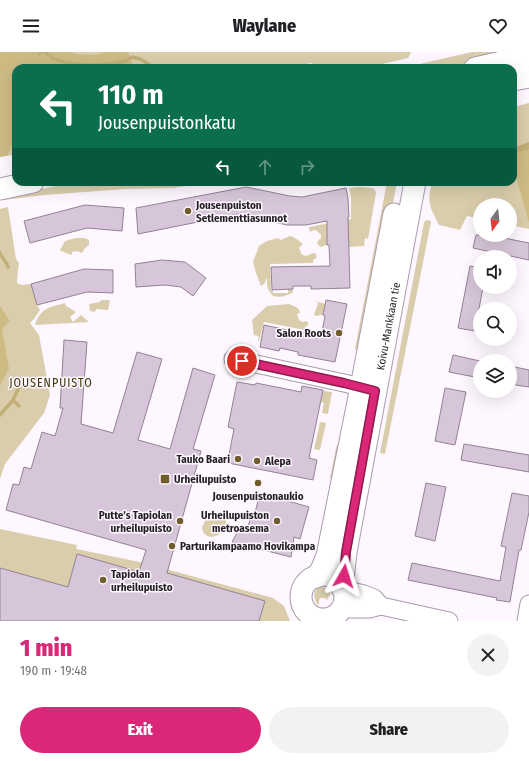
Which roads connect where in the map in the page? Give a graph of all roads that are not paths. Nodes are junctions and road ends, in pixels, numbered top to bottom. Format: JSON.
{"nodes":[{"id":1,"x":529,"y":56,"type":"edge"},
{"id":2,"x":493,"y":64,"type":"edge"},
{"id":3,"x":529,"y":77,"type":"edge"},
{"id":4,"x":517,"y":79,"type":"edge"},
{"id":5,"x":14,"y":186,"type":"edge"},
{"id":6,"x":399,"y":186,"type":"edge"},
{"id":7,"x":414,"y":186,"type":"edge"},
{"id":8,"x":0,"y":189,"type":"edge"},
{"id":9,"x":233,"y":359,"type":"dead end"},
{"id":10,"x":368,"y":389,"type":"junction"},
{"id":11,"x":317,"y":577,"type":"junction"},
{"id":12,"x":529,"y":604,"type":"edge"},
{"id":13,"x":338,"y":605,"type":"edge"},
{"id":14,"x":307,"y":616,"type":"edge"},
{"id":15,"x":449,"y":621,"type":"edge"},
{"id":16,"x":526,"y":621,"type":"edge"}],
"edges":[{"from":1,"to":2,"type":"main road"},
{"from":3,"to":4,"type":"main road"},
{"from":5,"to":8,"type":"main road"},
{"from":6,"to":10,"type":"main road","name":"Koivu-Mankkaan tie"},
{"from":7,"to":10,"type":"main road","name":"Koivu-Mankkaan tie"},
{"from":9,"to":10,"type":"street"},
{"from":10,"to":11,"type":"main road","name":"Koivu-Mankkaan tie"},
{"from":10,"to":13,"type":"main road","name":"Koivu-Mankkaan tie"},
{"from":11,"to":13,"type":"main road"},
{"from":11,"to":14,"type":"main road"},
{"from":12,"to":16,"type":"street"},
{"from":13,"to":14,"type":"main road"},
{"from":13,"to":15,"type":"street"}]}
